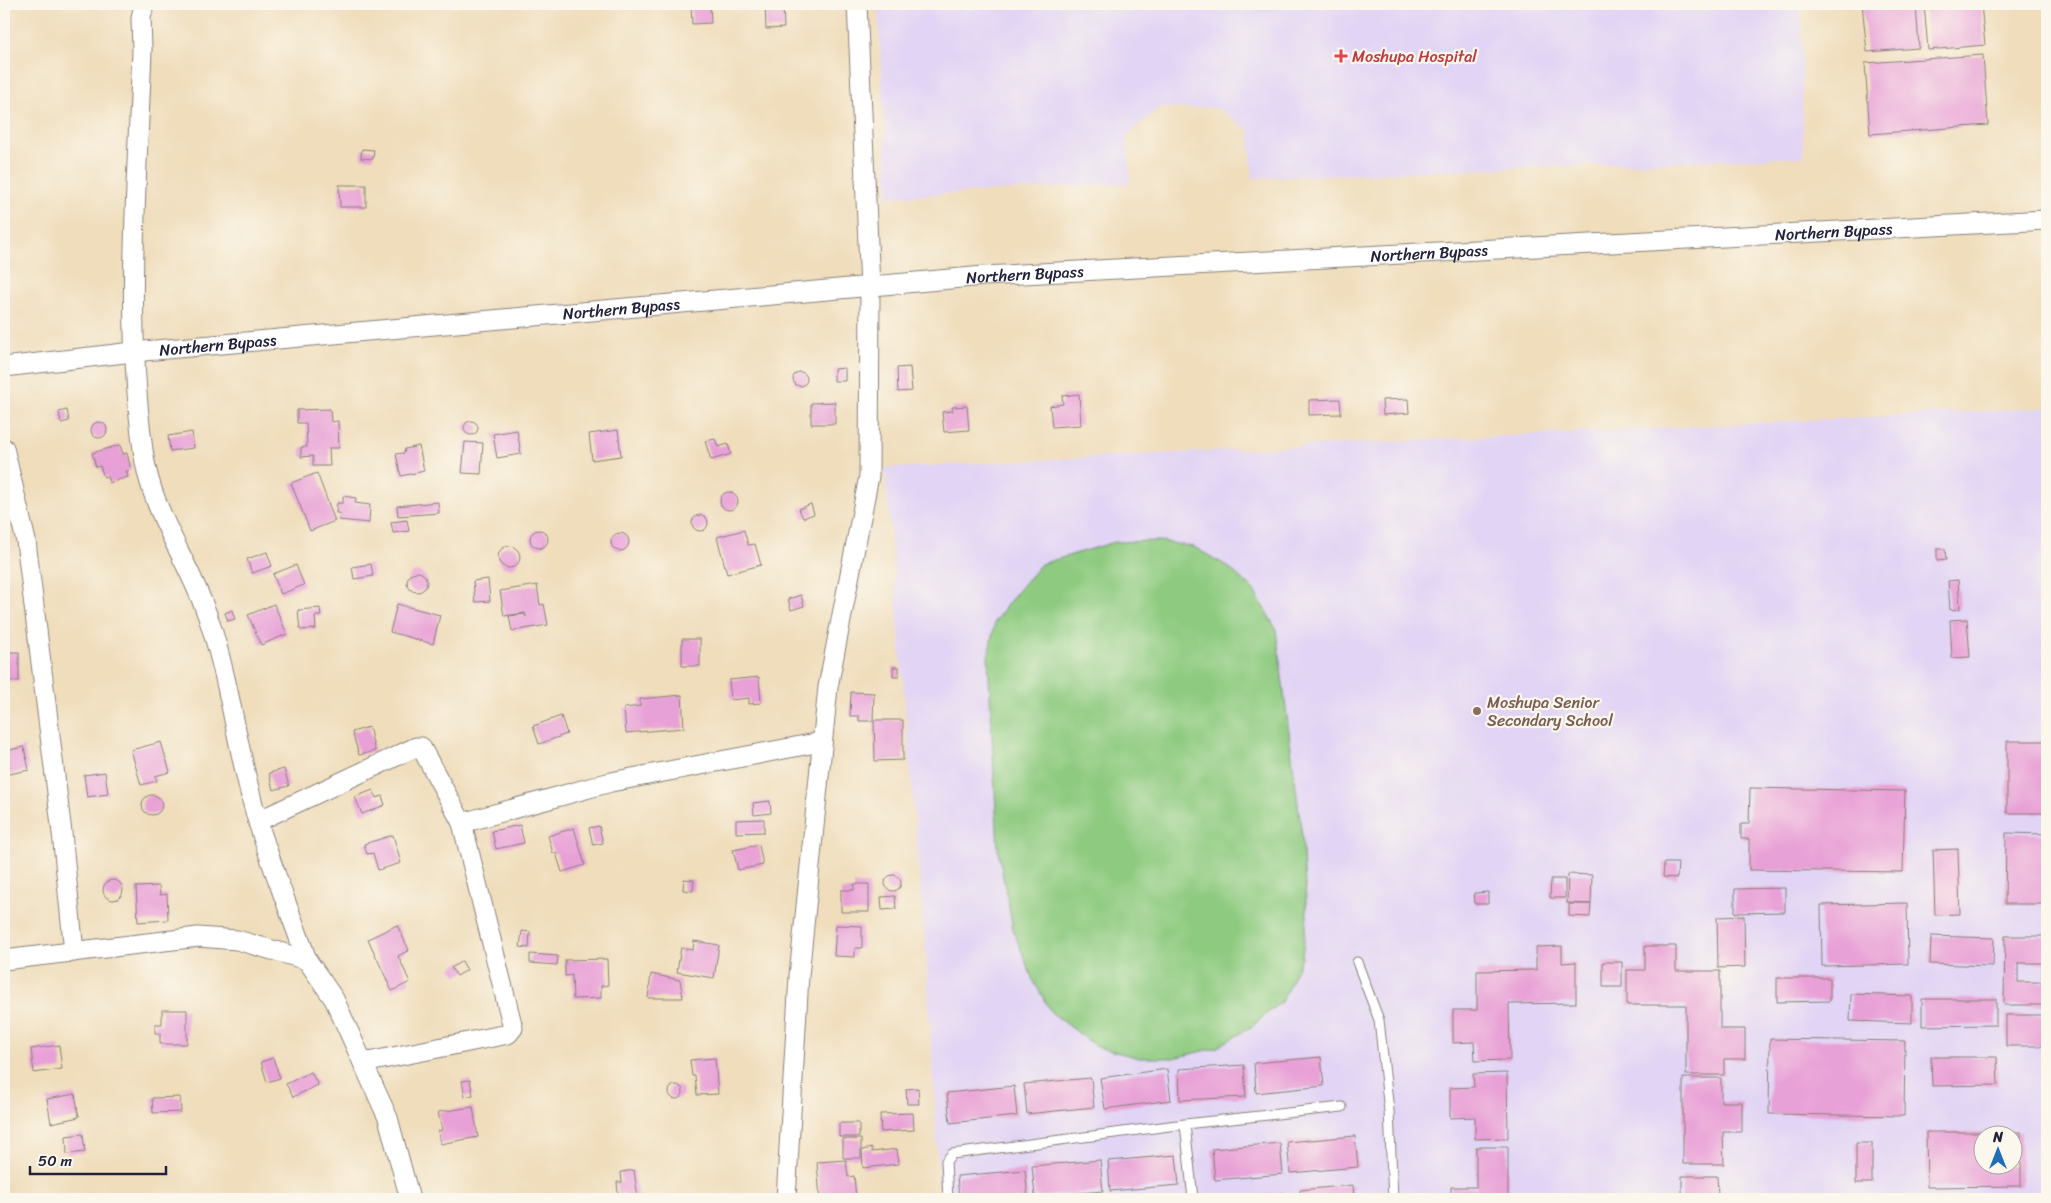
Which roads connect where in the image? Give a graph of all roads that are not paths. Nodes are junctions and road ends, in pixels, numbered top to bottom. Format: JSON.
{"nodes":[{"id":1,"x":144,"y":4,"type":"edge"},
{"id":2,"x":857,"y":4,"type":"edge"},
{"id":3,"x":2047,"y":220,"type":"edge"},
{"id":4,"x":870,"y":287,"type":"junction"},
{"id":5,"x":133,"y":352,"type":"junction"},
{"id":6,"x":4,"y":367,"type":"edge"},
{"id":7,"x":4,"y":448,"type":"edge"},
{"id":8,"x":821,"y":742,"type":"junction"},
{"id":9,"x":258,"y":821,"type":"junction"},
{"id":10,"x":462,"y":823,"type":"junction"},
{"id":11,"x":74,"y":952,"type":"junction"},
{"id":12,"x":4,"y":960,"type":"edge"},
{"id":13,"x":307,"y":960,"type":"junction"},
{"id":14,"x":1357,"y":962,"type":"dead end"},
{"id":15,"x":363,"y":1063,"type":"junction"},
{"id":16,"x":1342,"y":1107,"type":"dead end"},
{"id":17,"x":1185,"y":1124,"type":"junction"},
{"id":18,"x":410,"y":1199,"type":"edge"},
{"id":19,"x":786,"y":1199,"type":"edge"},
{"id":20,"x":948,"y":1199,"type":"edge"},
{"id":21,"x":1193,"y":1199,"type":"edge"},
{"id":22,"x":1393,"y":1199,"type":"edge"}],
"edges":[{"from":1,"to":5,"type":"street"},
{"from":2,"to":4,"type":"street"},
{"from":3,"to":4,"type":"street","name":"Northern Bypass"},
{"from":4,"to":5,"type":"street","name":"Northern Bypass"},
{"from":4,"to":8,"type":"street"},
{"from":5,"to":6,"type":"street","name":"Northern Bypass"},
{"from":5,"to":9,"type":"street"},
{"from":7,"to":11,"type":"street"},
{"from":8,"to":10,"type":"street"},
{"from":8,"to":19,"type":"street"},
{"from":9,"to":10,"type":"street"},
{"from":9,"to":13,"type":"street"},
{"from":10,"to":15,"type":"street"},
{"from":11,"to":12,"type":"street"},
{"from":11,"to":13,"type":"street"},
{"from":13,"to":15,"type":"street"},
{"from":14,"to":22,"type":"lane"},
{"from":15,"to":18,"type":"street"},
{"from":16,"to":17,"type":"lane"},
{"from":17,"to":20,"type":"lane"},
{"from":17,"to":21,"type":"lane"}]}
